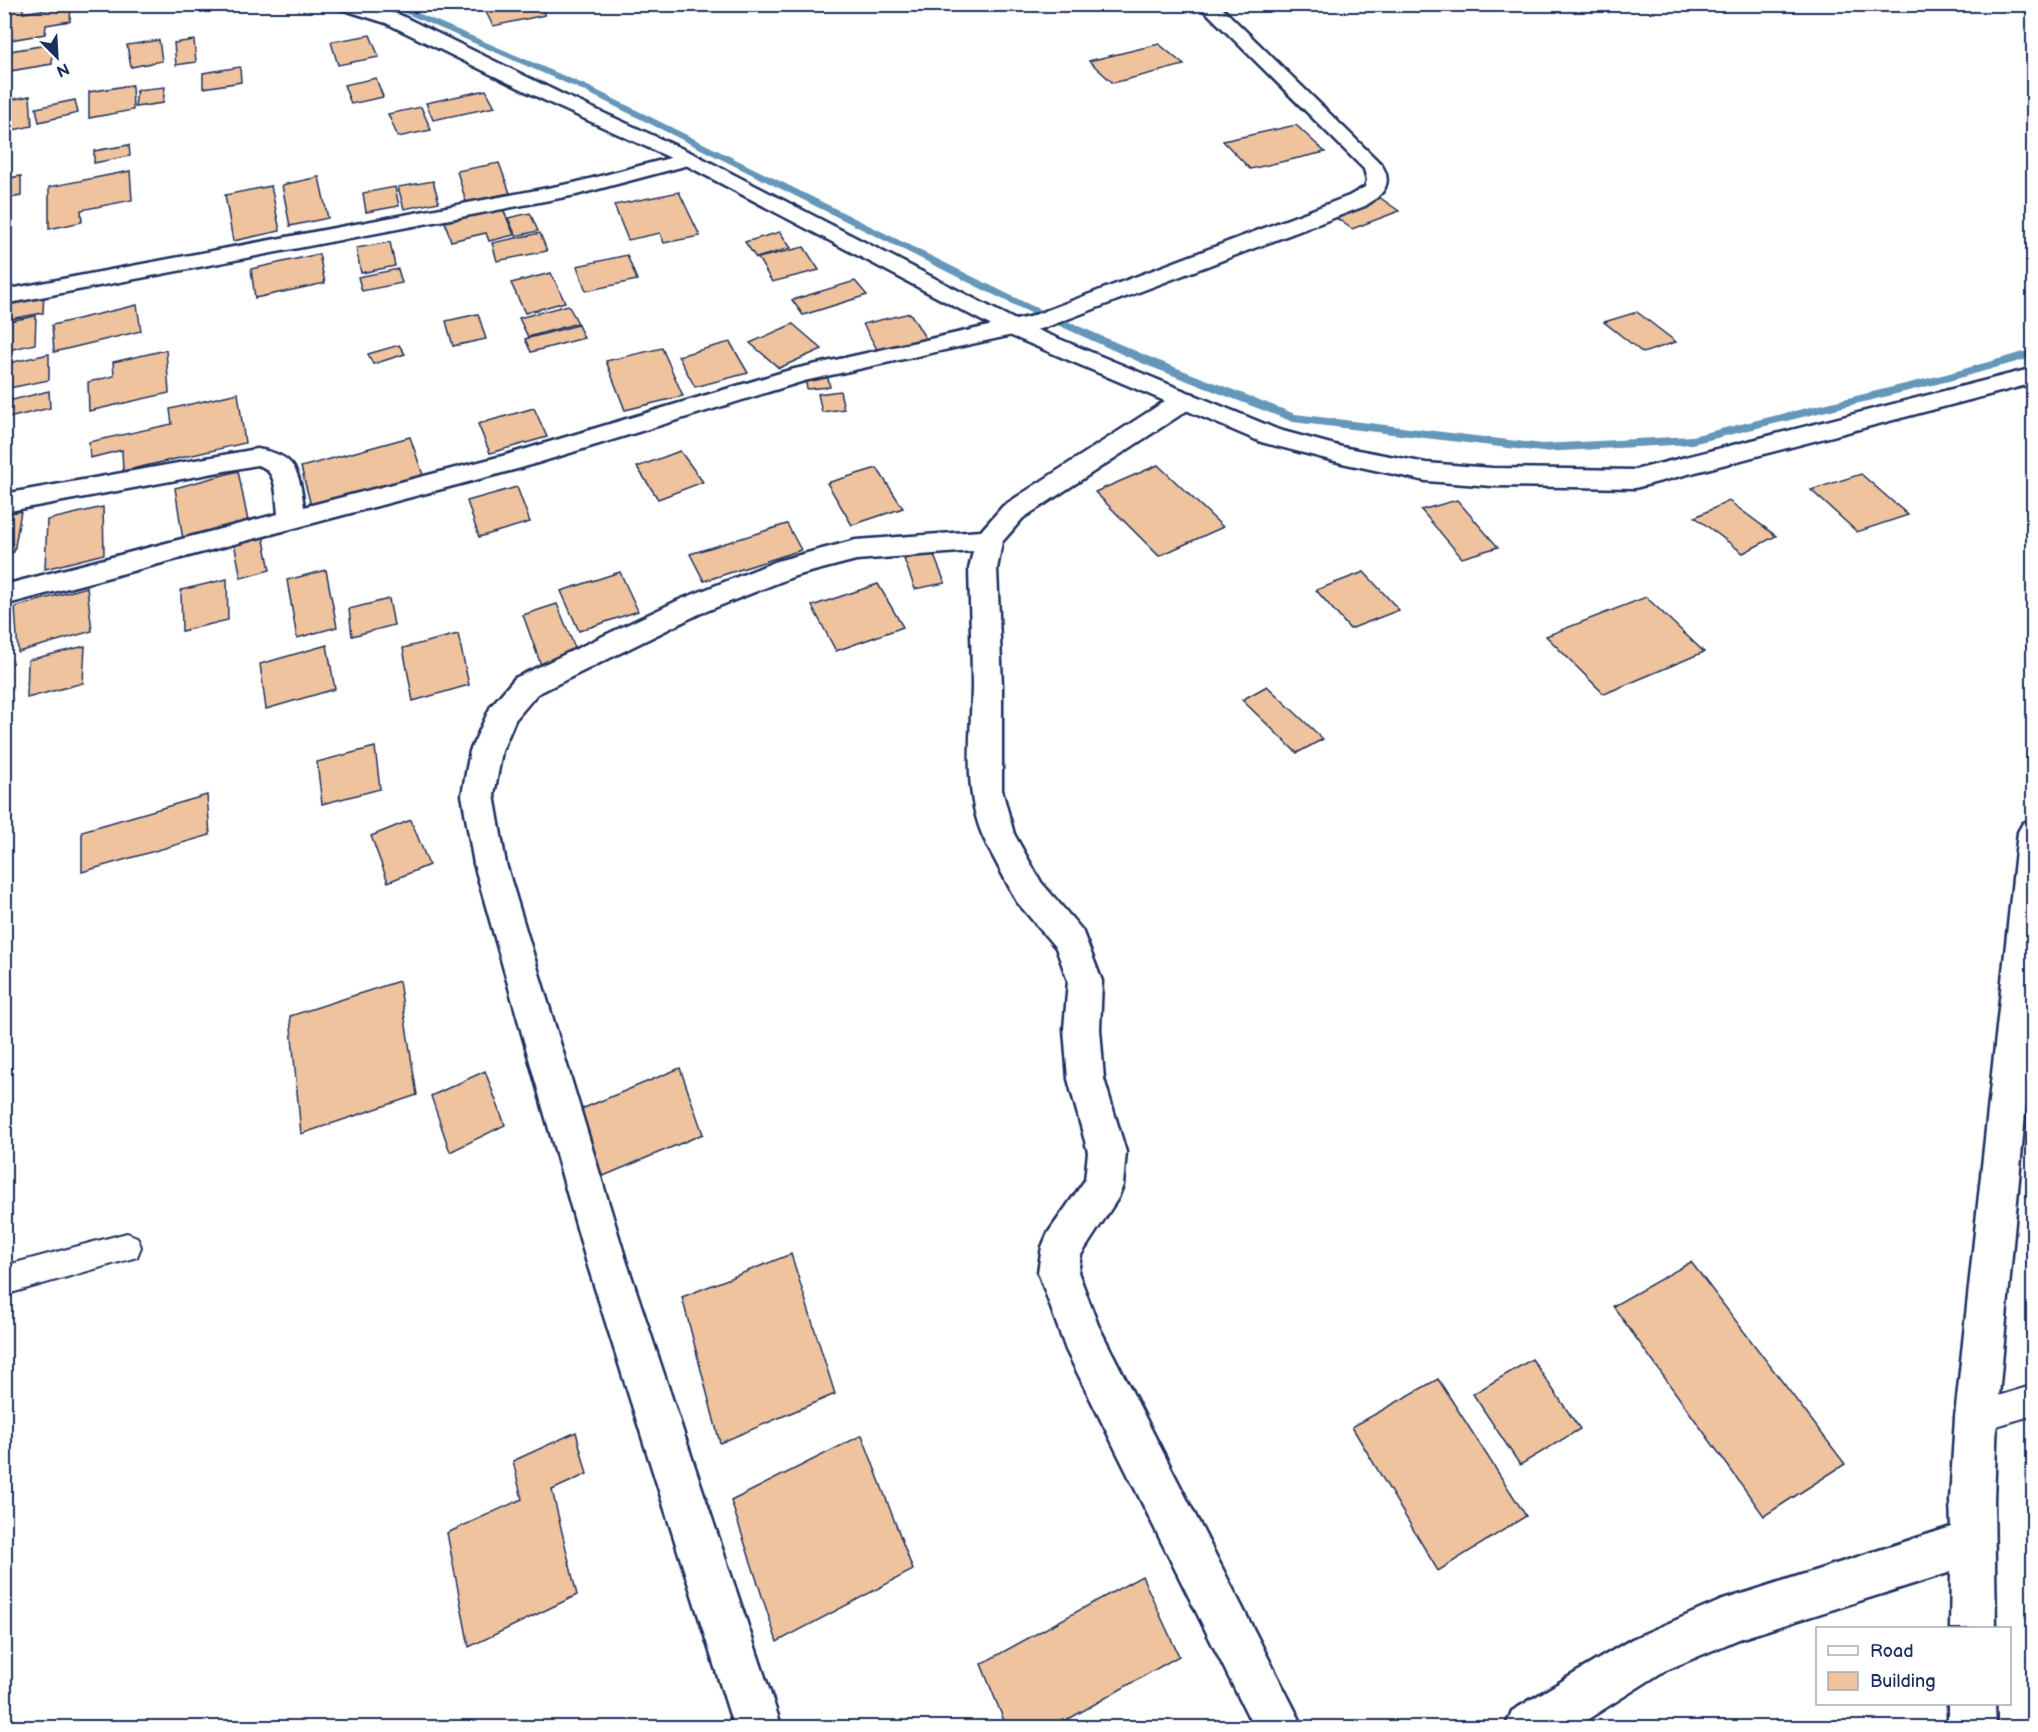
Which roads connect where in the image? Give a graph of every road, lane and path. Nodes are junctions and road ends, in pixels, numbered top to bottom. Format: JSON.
{"nodes":[{"id":1,"x":344,"y":4,"type":"edge"},
{"id":2,"x":1207,"y":4,"type":"edge"},
{"id":3,"x":688,"y":159,"type":"junction"},
{"id":4,"x":4,"y":297,"type":"edge"},
{"id":5,"x":1026,"y":326,"type":"junction"},
{"id":6,"x":2034,"y":375,"type":"edge"},
{"id":7,"x":1185,"y":400,"type":"junction"},
{"id":8,"x":4,"y":503,"type":"edge"},
{"id":9,"x":292,"y":518,"type":"junction"},
{"id":10,"x":989,"y":540,"type":"junction"},
{"id":11,"x":4,"y":595,"type":"edge"},
{"id":12,"x":2034,"y":832,"type":"edge"},
{"id":13,"x":127,"y":1248,"type":"dead end"},
{"id":14,"x":4,"y":1281,"type":"edge"},
{"id":15,"x":2034,"y":1400,"type":"edge"},
{"id":16,"x":1976,"y":1417,"type":"junction"},
{"id":17,"x":1974,"y":1542,"type":"junction"},
{"id":18,"x":1973,"y":1627,"type":"edge"},
{"id":19,"x":1972,"y":1705,"type":"edge"},
{"id":20,"x":758,"y":1728,"type":"edge"},
{"id":21,"x":1280,"y":1728,"type":"edge"},
{"id":22,"x":1528,"y":1728,"type":"edge"},
{"id":23,"x":1972,"y":1728,"type":"edge"}],
"edges":[{"from":1,"to":3,"type":"street"},
{"from":2,"to":5,"type":"street"},
{"from":3,"to":4,"type":"street"},
{"from":3,"to":5,"type":"street"},
{"from":5,"to":7,"type":"street"},
{"from":5,"to":9,"type":"street"},
{"from":6,"to":7,"type":"street"},
{"from":7,"to":10,"type":"street"},
{"from":8,"to":9,"type":"street"},
{"from":9,"to":11,"type":"street"},
{"from":10,"to":20,"type":"street"},
{"from":10,"to":21,"type":"street"},
{"from":12,"to":16,"type":"street"},
{"from":13,"to":14,"type":"lane"},
{"from":15,"to":16,"type":"lane"},
{"from":16,"to":17,"type":"street"},
{"from":17,"to":18,"type":"street"},
{"from":17,"to":22,"type":"street"},
{"from":19,"to":23,"type":"street"}]}
